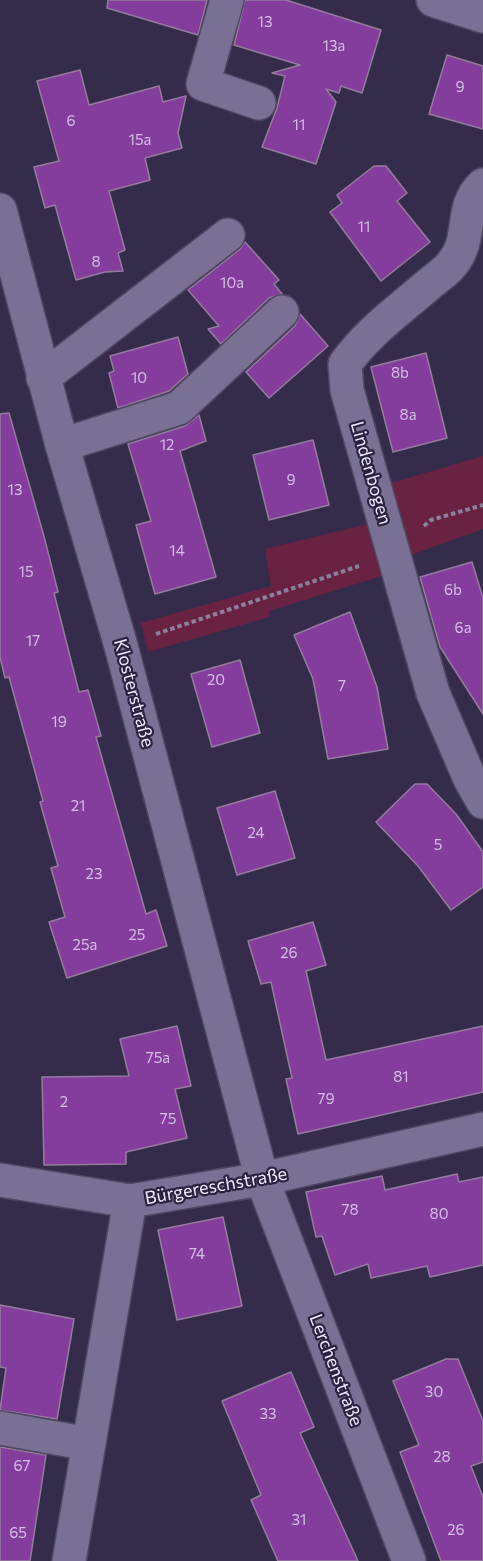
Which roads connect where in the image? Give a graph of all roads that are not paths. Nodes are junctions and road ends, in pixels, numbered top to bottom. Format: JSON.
{"nodes":[{"id":1,"x":227,"y":0,"type":"edge"},
{"id":2,"x":433,"y":0,"type":"edge"},
{"id":3,"x":483,"y":16,"type":"edge"},
{"id":4,"x":259,"y":103,"type":"dead end"},
{"id":5,"x":483,"y":185,"type":"edge"},
{"id":6,"x":0,"y":210,"type":"edge"},
{"id":7,"x":228,"y":235,"type":"dead end"},
{"id":8,"x":282,"y":312,"type":"dead end"},
{"id":9,"x":43,"y":378,"type":"junction"},
{"id":10,"x":62,"y":445,"type":"junction"},
{"id":11,"x":483,"y":802,"type":"edge"},
{"id":12,"x":483,"y":1129,"type":"edge"},
{"id":13,"x":262,"y":1179,"type":"junction"},
{"id":14,"x":0,"y":1180,"type":"edge"},
{"id":15,"x":130,"y":1201,"type":"junction"},
{"id":16,"x":0,"y":1428,"type":"edge"},
{"id":17,"x":88,"y":1444,"type":"junction"},
{"id":18,"x":69,"y":1561,"type":"edge"},
{"id":19,"x":409,"y":1561,"type":"edge"}],
"edges":[{"from":1,"to":4,"type":"street"},
{"from":2,"to":3,"type":"street"},
{"from":5,"to":11,"type":"street","name":"Lindenbogen"},
{"from":6,"to":9,"type":"street","name":"Klosterstraße"},
{"from":7,"to":9,"type":"street"},
{"from":8,"to":10,"type":"street"},
{"from":9,"to":10,"type":"street","name":"Klosterstraße"},
{"from":10,"to":13,"type":"street","name":"Klosterstraße"},
{"from":12,"to":13,"type":"street","name":"Bürgereschstraße"},
{"from":13,"to":15,"type":"street","name":"Bürgereschstraße"},
{"from":13,"to":19,"type":"street","name":"Lerchenstraße"},
{"from":14,"to":15,"type":"street"},
{"from":15,"to":17,"type":"street","name":"Bürgereschstraße"},
{"from":16,"to":17,"type":"street"},
{"from":17,"to":18,"type":"street","name":"Bürgereschstraße"}]}
